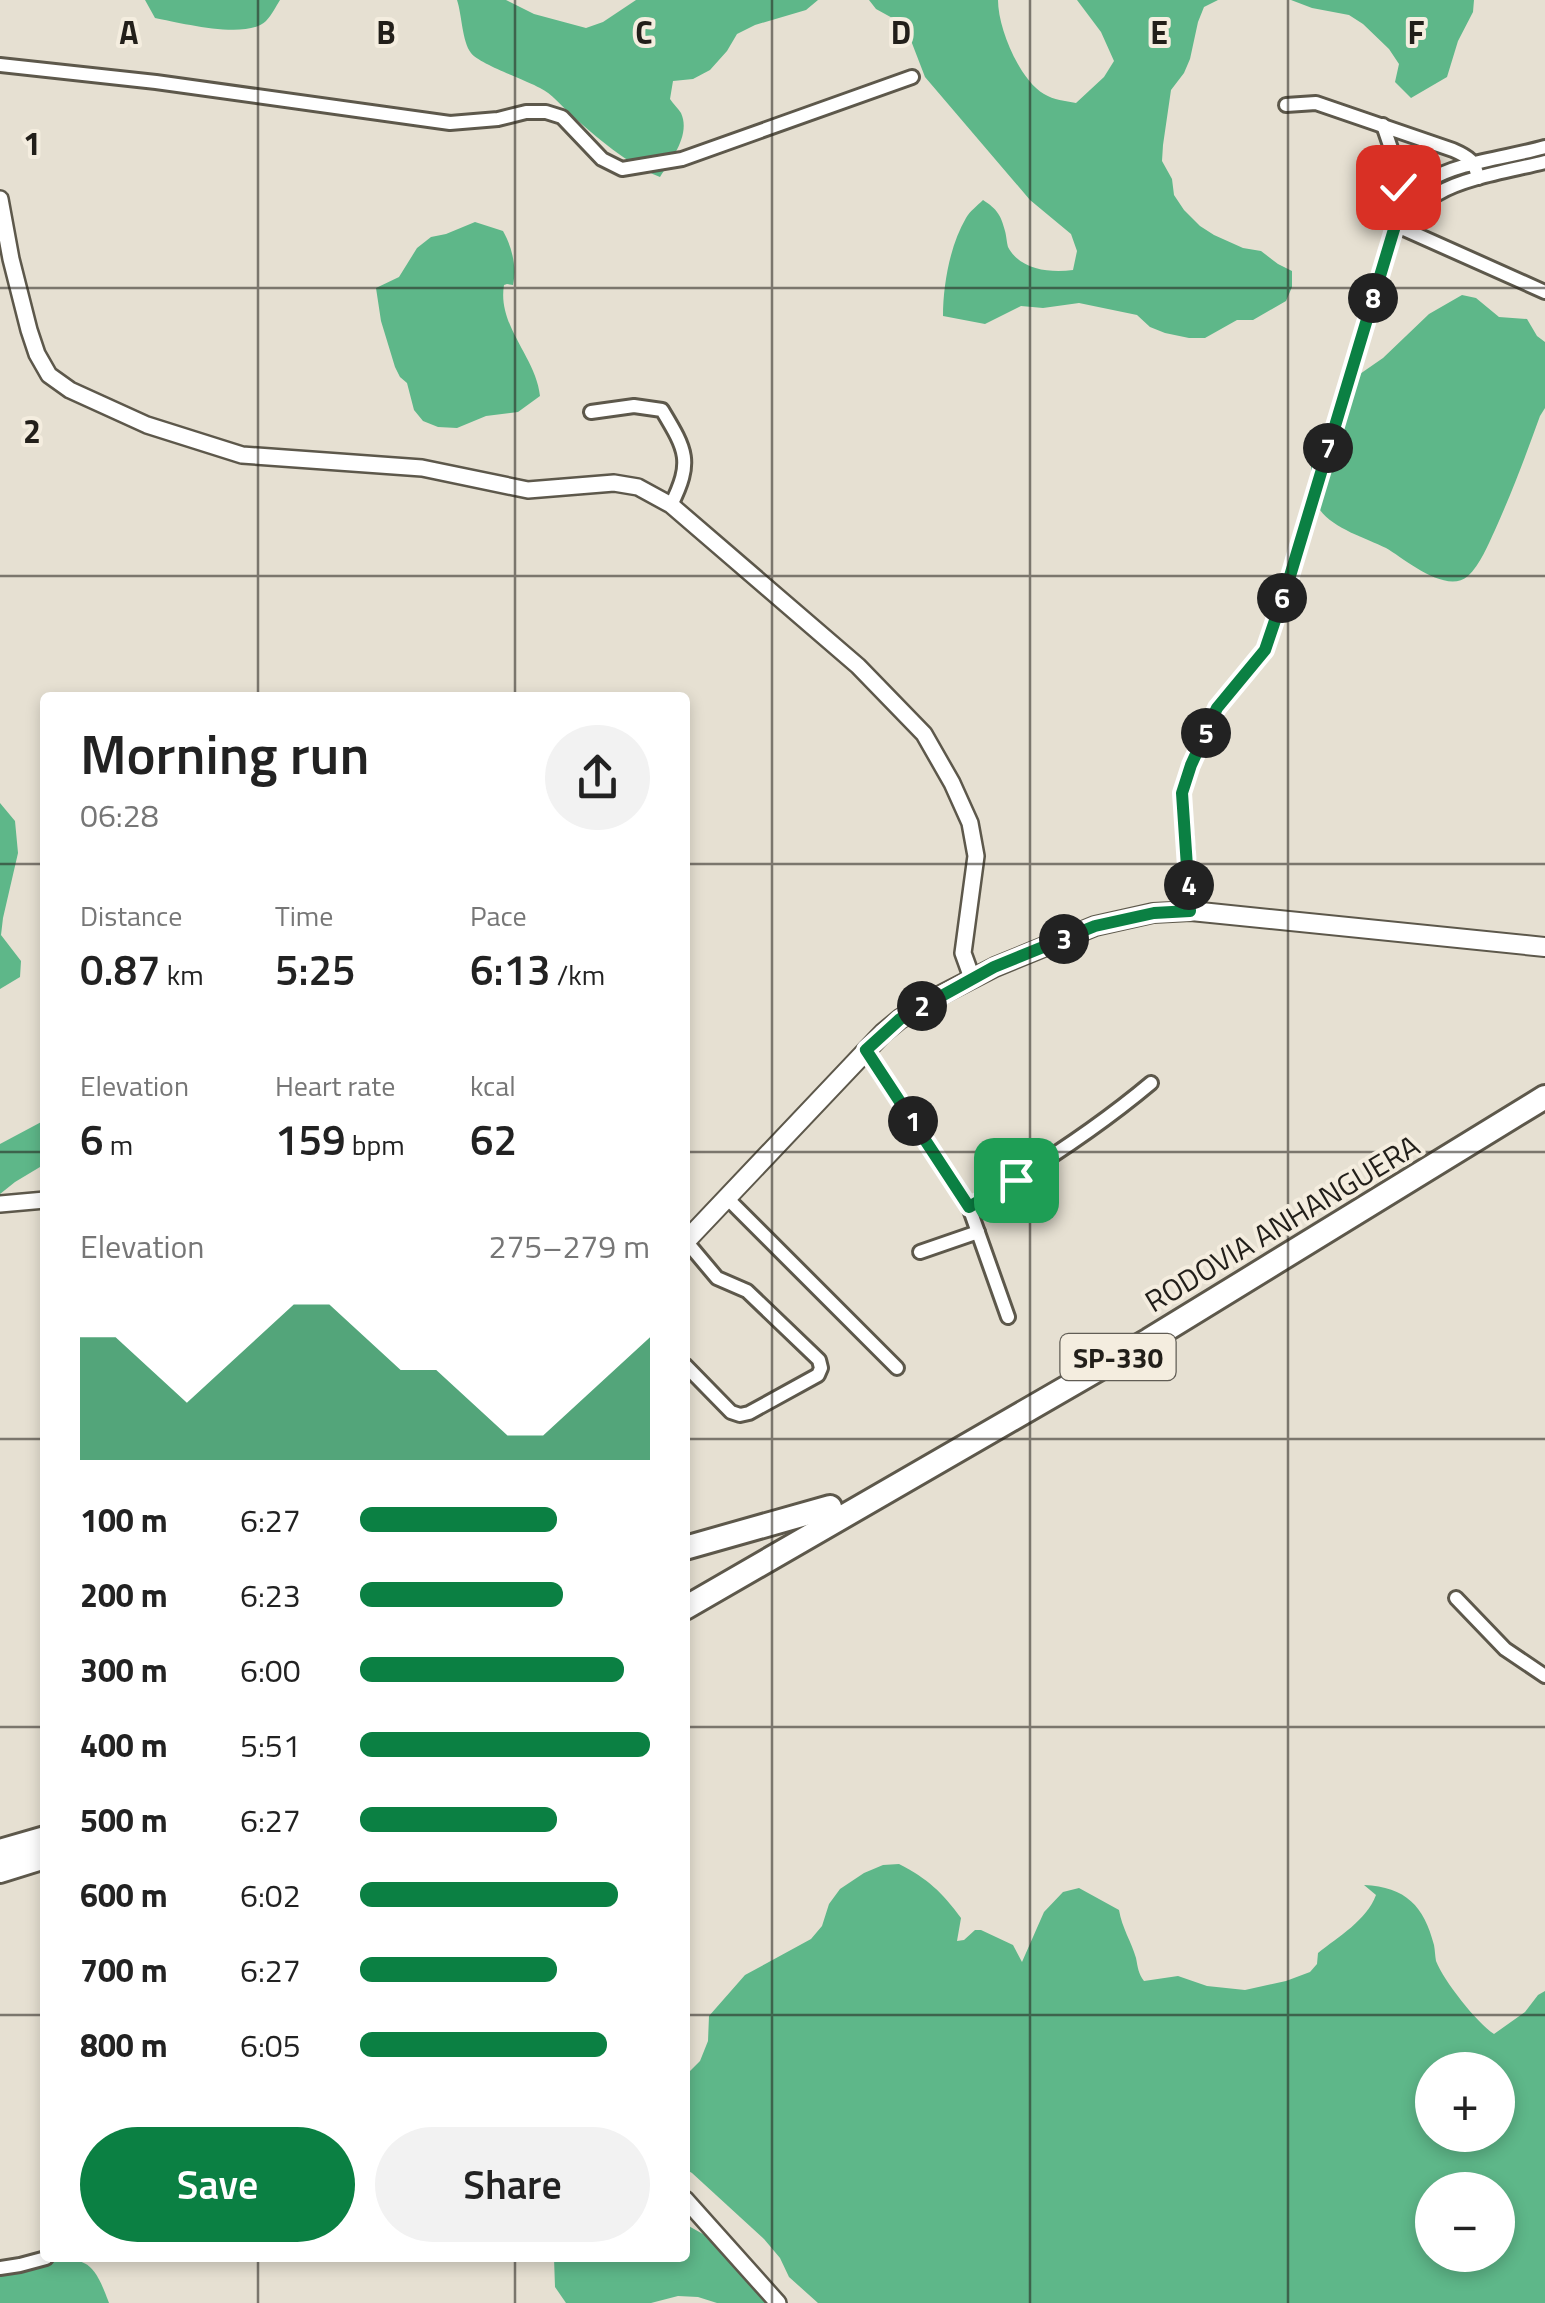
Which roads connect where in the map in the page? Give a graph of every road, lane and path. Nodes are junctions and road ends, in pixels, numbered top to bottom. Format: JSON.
{"nodes":[{"id":1,"x":0,"y":66,"type":"edge"},
{"id":2,"x":912,"y":77,"type":"dead end"},
{"id":3,"x":1286,"y":105,"type":"dead end"},
{"id":4,"x":1383,"y":125,"type":"junction"},
{"id":5,"x":1545,"y":147,"type":"edge"},
{"id":6,"x":1545,"y":162,"type":"edge"},
{"id":7,"x":1475,"y":163,"type":"junction"},
{"id":8,"x":1478,"y":178,"type":"junction"},
{"id":9,"x":0,"y":200,"type":"edge"},
{"id":10,"x":1395,"y":226,"type":"junction"},
{"id":11,"x":1545,"y":292,"type":"edge"},
{"id":12,"x":592,"y":412,"type":"dead end"},
{"id":13,"x":670,"y":505,"type":"junction"},
{"id":14,"x":1190,"y":911,"type":"junction"},
{"id":15,"x":1545,"y":947,"type":"edge"},
{"id":16,"x":972,"y":978,"type":"junction"},
{"id":17,"x":866,"y":1050,"type":"junction"},
{"id":18,"x":1545,"y":1082,"type":"edge"},
{"id":19,"x":1151,"y":1083,"type":"dead end"},
{"id":20,"x":1545,"y":1097,"type":"edge"},
{"id":21,"x":726,"y":1197,"type":"junction"},
{"id":22,"x":40,"y":1200,"type":"edge"},
{"id":23,"x":0,"y":1204,"type":"edge"},
{"id":24,"x":969,"y":1207,"type":"junction"},
{"id":25,"x":978,"y":1232,"type":"junction"},
{"id":26,"x":690,"y":1236,"type":"edge"},
{"id":27,"x":690,"y":1247,"type":"edge"},
{"id":28,"x":920,"y":1252,"type":"dead end"},
{"id":29,"x":1008,"y":1317,"type":"dead end"},
{"id":30,"x":897,"y":1368,"type":"dead end"},
{"id":31,"x":690,"y":1370,"type":"edge"},
{"id":32,"x":830,"y":1507,"type":"junction"},
{"id":33,"x":690,"y":1547,"type":"edge"},
{"id":34,"x":690,"y":1589,"type":"edge"},
{"id":35,"x":1456,"y":1598,"type":"dead end"},
{"id":36,"x":690,"y":1605,"type":"edge"},
{"id":37,"x":1545,"y":1676,"type":"edge"},
{"id":38,"x":40,"y":1839,"type":"edge"},
{"id":39,"x":0,"y":1851,"type":"edge"},
{"id":40,"x":40,"y":1859,"type":"edge"},
{"id":41,"x":0,"y":1871,"type":"edge"},
{"id":42,"x":690,"y":2205,"type":"edge"},
{"id":43,"x":40,"y":2260,"type":"edge"},
{"id":44,"x":0,"y":2268,"type":"edge"},
{"id":45,"x":778,"y":2303,"type":"edge"}],
"edges":[{"from":1,"to":2,"type":"street"},
{"from":3,"to":4,"type":"street"},
{"from":4,"to":7,"type":"street"},
{"from":4,"to":10,"type":"street"},
{"from":5,"to":7,"type":"street"},
{"from":6,"to":8,"type":"street"},
{"from":7,"to":8,"type":"street"},
{"from":7,"to":10,"type":"street"},
{"from":8,"to":10,"type":"street"},
{"from":9,"to":13,"type":"street"},
{"from":10,"to":11,"type":"street"},
{"from":10,"to":14,"type":"street"},
{"from":12,"to":13,"type":"street"},
{"from":13,"to":16,"type":"street"},
{"from":14,"to":15,"type":"main road"},
{"from":14,"to":16,"type":"main road"},
{"from":16,"to":17,"type":"main road"},
{"from":17,"to":21,"type":"main road"},
{"from":17,"to":24,"type":"street"},
{"from":18,"to":32,"type":"highway","name":"RODOVIA ANHANGUERA","number":"SP-330"},
{"from":19,"to":24,"type":"street"},
{"from":20,"to":36,"type":"highway","name":"RODOVIA ANHANGUERA","number":"SP-330"},
{"from":21,"to":26,"type":"main road"},
{"from":21,"to":30,"type":"street"},
{"from":22,"to":23,"type":"street"},
{"from":24,"to":25,"type":"street"},
{"from":25,"to":28,"type":"street"},
{"from":25,"to":29,"type":"street"},
{"from":27,"to":31,"type":"street"},
{"from":32,"to":33,"type":"highway"},
{"from":32,"to":34,"type":"highway","name":"RODOVIA ANHANGUERA","number":"SP-330"},
{"from":35,"to":37,"type":"street"},
{"from":38,"to":39,"type":"highway"},
{"from":40,"to":41,"type":"highway"},
{"from":42,"to":45,"type":"street"},
{"from":43,"to":44,"type":"street"}]}
